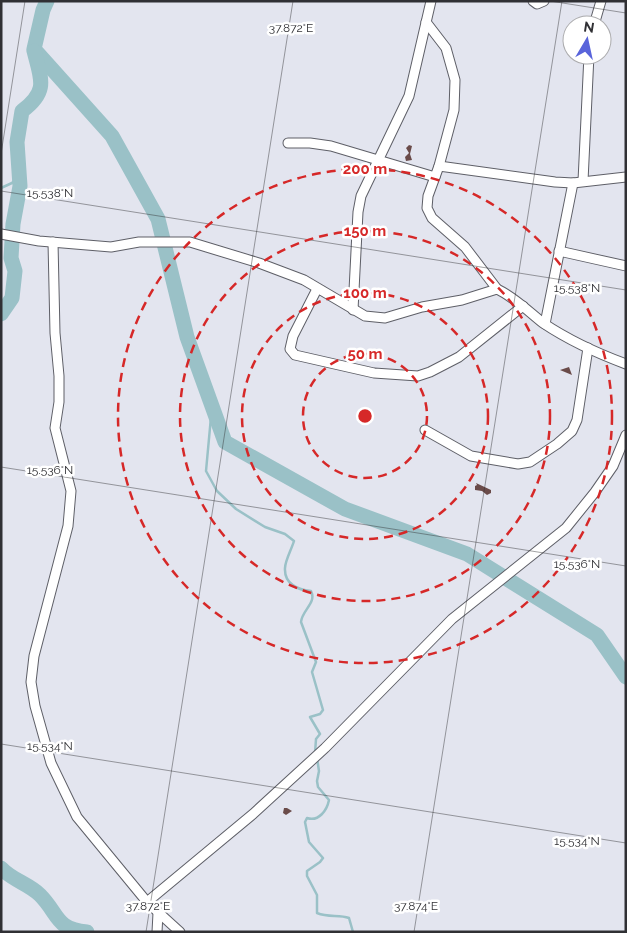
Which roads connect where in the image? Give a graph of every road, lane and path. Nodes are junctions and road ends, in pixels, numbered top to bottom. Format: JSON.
{"nodes":[{"id":1,"x":431,"y":1,"type":"edge"},
{"id":2,"x":533,"y":1,"type":"edge"},
{"id":3,"x":544,"y":1,"type":"edge"},
{"id":4,"x":601,"y":1,"type":"edge"},
{"id":5,"x":597,"y":15,"type":"edge"},
{"id":6,"x":426,"y":22,"type":"junction"},
{"id":7,"x":589,"y":65,"type":"edge"},
{"id":8,"x":288,"y":143,"type":"dead end"},
{"id":9,"x":377,"y":161,"type":"junction"},
{"id":10,"x":439,"y":166,"type":"junction"},
{"id":11,"x":435,"y":177,"type":"junction"},
{"id":12,"x":626,"y":177,"type":"edge"},
{"id":13,"x":583,"y":181,"type":"junction"},
{"id":14,"x":572,"y":183,"type":"junction"},
{"id":15,"x":1,"y":234,"type":"edge"},
{"id":16,"x":53,"y":242,"type":"junction"},
{"id":17,"x":559,"y":251,"type":"junction"},
{"id":18,"x":626,"y":266,"type":"edge"},
{"id":19,"x":317,"y":288,"type":"junction"},
{"id":20,"x":497,"y":289,"type":"junction"},
{"id":21,"x":523,"y":306,"type":"junction"},
{"id":22,"x":353,"y":310,"type":"junction"},
{"id":23,"x":545,"y":324,"type":"junction"},
{"id":24,"x":588,"y":348,"type":"junction"},
{"id":25,"x":626,"y":364,"type":"edge"},
{"id":26,"x":425,"y":430,"type":"dead end"},
{"id":27,"x":626,"y":435,"type":"edge"},
{"id":28,"x":147,"y":902,"type":"junction"},
{"id":29,"x":158,"y":913,"type":"junction"},
{"id":30,"x":157,"y":932,"type":"edge"},
{"id":31,"x":180,"y":932,"type":"edge"}],
"edges":[{"from":1,"to":6,"type":"street"},
{"from":2,"to":3,"type":"street"},
{"from":4,"to":5,"type":"street"},
{"from":6,"to":9,"type":"street"},
{"from":6,"to":10,"type":"street"},
{"from":7,"to":13,"type":"street"},
{"from":8,"to":9,"type":"street"},
{"from":9,"to":11,"type":"street"},
{"from":9,"to":22,"type":"street"},
{"from":10,"to":11,"type":"street"},
{"from":10,"to":14,"type":"street"},
{"from":11,"to":20,"type":"street"},
{"from":12,"to":13,"type":"street"},
{"from":13,"to":14,"type":"street"},
{"from":14,"to":17,"type":"street"},
{"from":15,"to":16,"type":"street"},
{"from":16,"to":19,"type":"street"},
{"from":16,"to":28,"type":"street"},
{"from":17,"to":18,"type":"street"},
{"from":17,"to":23,"type":"street"},
{"from":19,"to":21,"type":"street"},
{"from":19,"to":22,"type":"street"},
{"from":20,"to":21,"type":"street"},
{"from":20,"to":22,"type":"street"},
{"from":21,"to":23,"type":"street"},
{"from":23,"to":24,"type":"street"},
{"from":24,"to":25,"type":"street"},
{"from":24,"to":26,"type":"street"},
{"from":27,"to":28,"type":"street"},
{"from":28,"to":29,"type":"street"},
{"from":29,"to":30,"type":"street"},
{"from":29,"to":31,"type":"street"}]}
